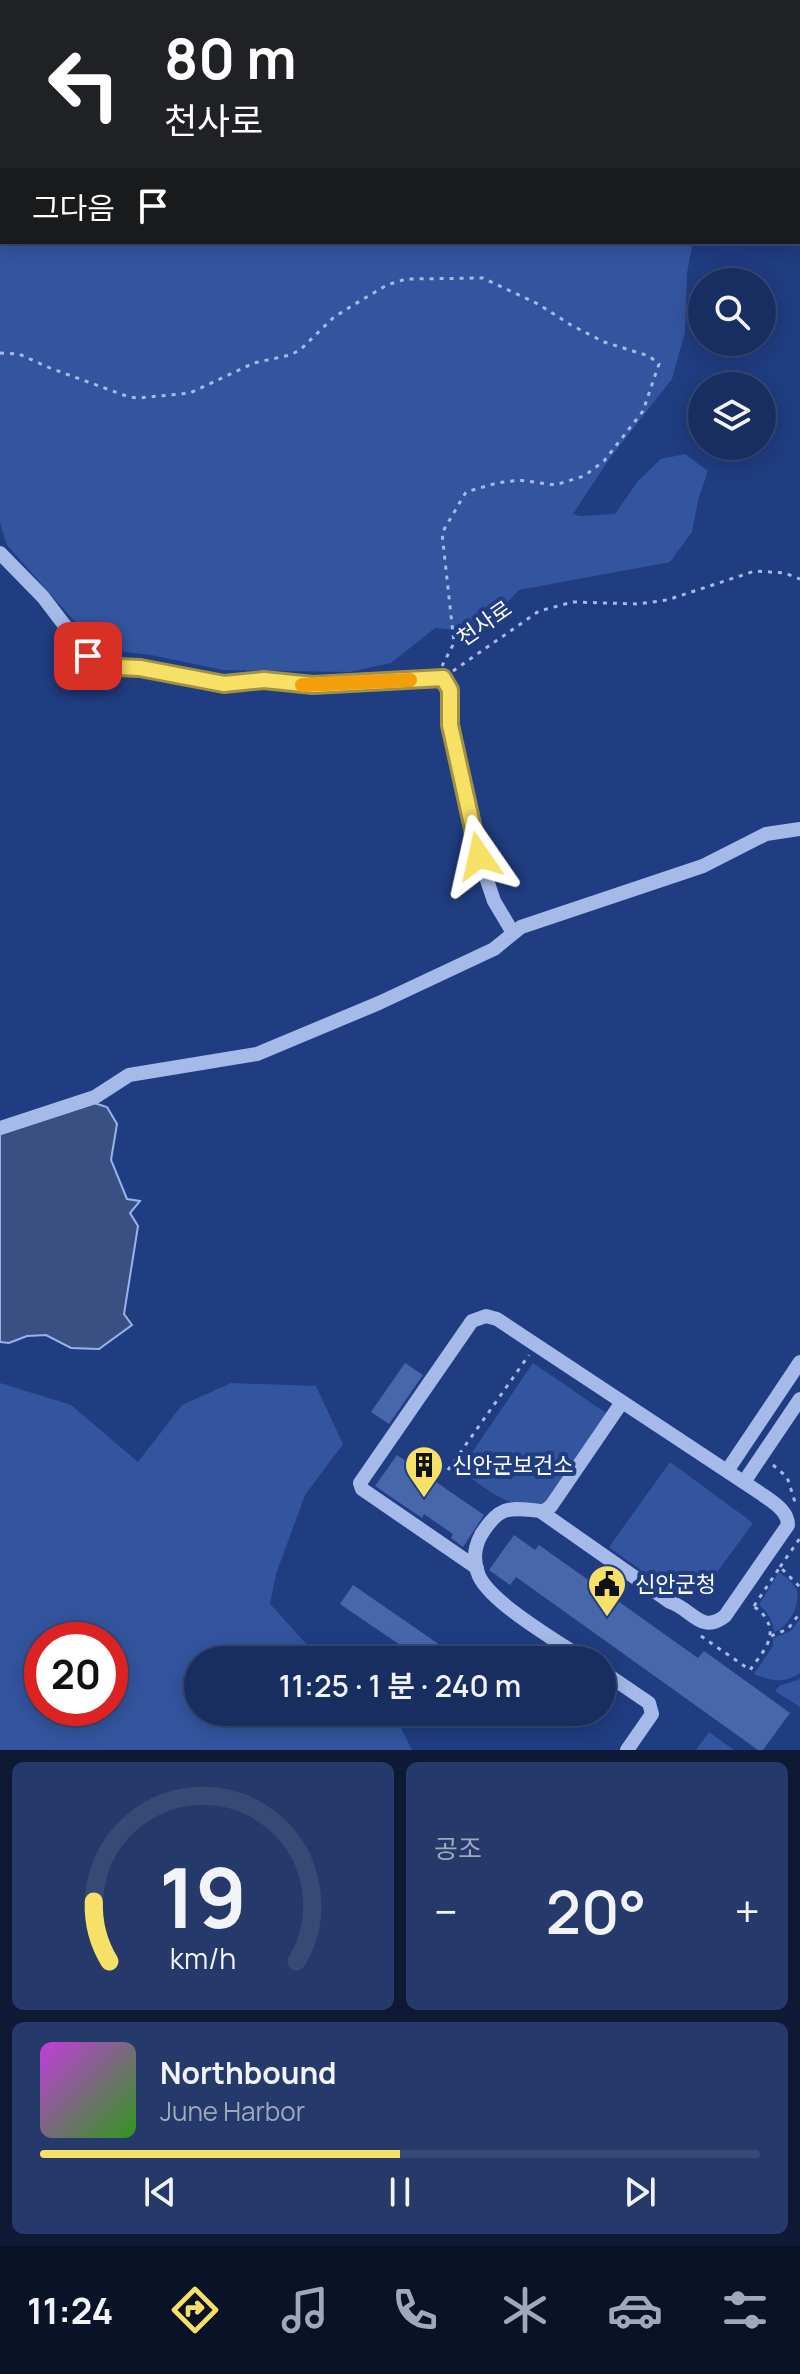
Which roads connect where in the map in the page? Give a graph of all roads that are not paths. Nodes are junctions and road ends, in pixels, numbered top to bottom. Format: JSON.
{"nodes":[{"id":1,"x":0,"y":553,"type":"edge"},
{"id":2,"x":800,"y":829,"type":"edge"},
{"id":3,"x":513,"y":933,"type":"junction"},
{"id":4,"x":0,"y":1128,"type":"edge"},
{"id":5,"x":800,"y":1362,"type":"edge"},
{"id":6,"x":800,"y":1399,"type":"edge"},
{"id":7,"x":622,"y":1402,"type":"junction"},
{"id":8,"x":727,"y":1471,"type":"junction"},
{"id":9,"x":744,"y":1482,"type":"junction"},
{"id":10,"x":540,"y":1511,"type":"junction"},
{"id":11,"x":477,"y":1568,"type":"junction"},
{"id":12,"x":564,"y":1646,"type":"edge"},
{"id":13,"x":616,"y":1681,"type":"edge"},
{"id":14,"x":627,"y":1750,"type":"edge"}],
"edges":[{"from":1,"to":3,"type":"street"},
{"from":2,"to":3,"type":"street"},
{"from":3,"to":4,"type":"street"},
{"from":5,"to":8,"type":"street"},
{"from":6,"to":9,"type":"street"},
{"from":7,"to":8,"type":"street"},
{"from":7,"to":10,"type":"street"},
{"from":7,"to":11,"type":"street"},
{"from":8,"to":9,"type":"street"},
{"from":9,"to":10,"type":"street"},
{"from":10,"to":11,"type":"street"},
{"from":11,"to":12,"type":"street"},
{"from":13,"to":14,"type":"street"}]}
